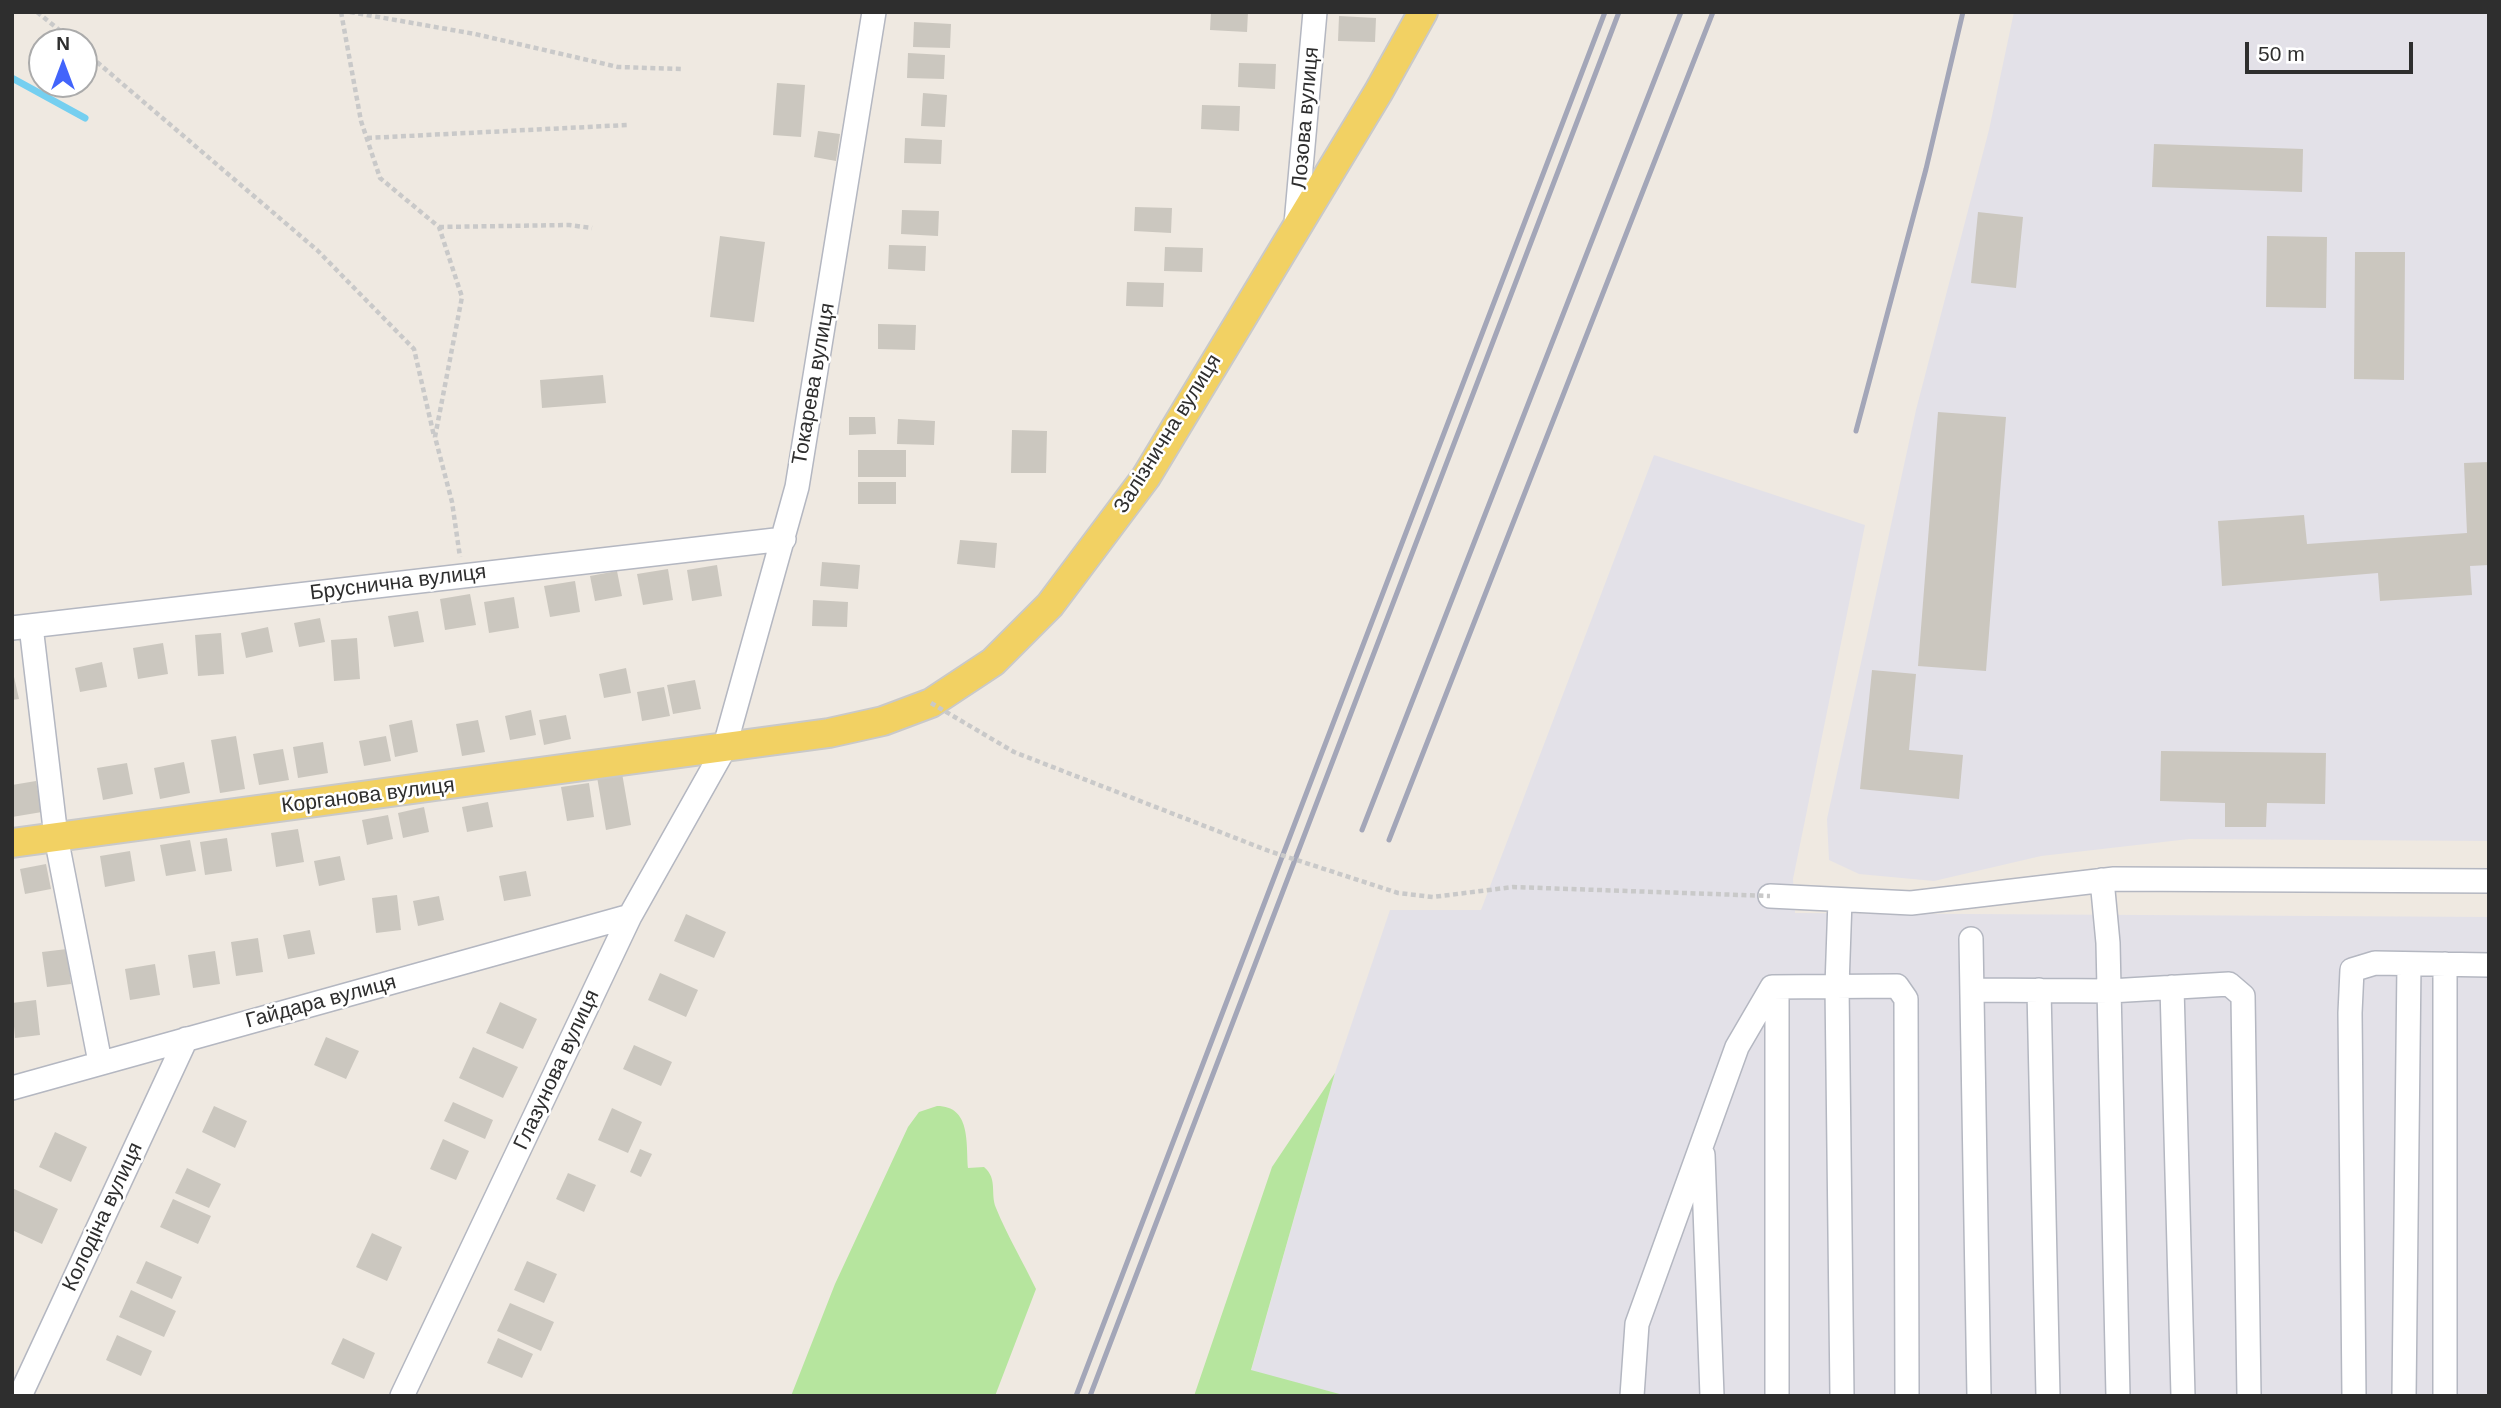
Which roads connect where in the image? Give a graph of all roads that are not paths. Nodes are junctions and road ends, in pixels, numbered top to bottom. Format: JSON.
{"nodes":[{"id":1,"x":874,"y":12,"type":"edge"},
{"id":2,"x":1315,"y":12,"type":"edge"},
{"id":3,"x":1423,"y":12,"type":"edge"},
{"id":4,"x":1297,"y":224,"type":"junction"},
{"id":5,"x":784,"y":539,"type":"junction"},
{"id":6,"x":22,"y":627,"type":"edge"},
{"id":7,"x":724,"y":749,"type":"junction"},
{"id":8,"x":56,"y":837,"type":"junction"},
{"id":9,"x":12,"y":843,"type":"edge"},
{"id":10,"x":2102,"y":880,"type":"junction"},
{"id":11,"x":2489,"y":880,"type":"edge"},
{"id":12,"x":1770,"y":896,"type":"road end"},
{"id":13,"x":1840,"y":900,"type":"junction"},
{"id":14,"x":630,"y":916,"type":"junction"},
{"id":15,"x":1971,"y":939,"type":"dead end"},
{"id":16,"x":2409,"y":964,"type":"junction"},
{"id":17,"x":2445,"y":964,"type":"junction"},
{"id":18,"x":2489,"y":965,"type":"edge"},
{"id":19,"x":1837,"y":986,"type":"junction"},
{"id":20,"x":1777,"y":987,"type":"junction"},
{"id":21,"x":2172,"y":987,"type":"junction"},
{"id":22,"x":1972,"y":990,"type":"junction"},
{"id":23,"x":2039,"y":990,"type":"junction"},
{"id":24,"x":2110,"y":991,"type":"junction"},
{"id":25,"x":186,"y":1039,"type":"junction"},
{"id":26,"x":100,"y":1062,"type":"junction"},
{"id":27,"x":12,"y":1088,"type":"edge"},
{"id":28,"x":1703,"y":1141,"type":"junction"},
{"id":29,"x":20,"y":1396,"type":"edge"},
{"id":30,"x":402,"y":1396,"type":"edge"},
{"id":31,"x":1632,"y":1396,"type":"edge"},
{"id":32,"x":1712,"y":1396,"type":"edge"},
{"id":33,"x":1777,"y":1396,"type":"edge"},
{"id":34,"x":1842,"y":1396,"type":"edge"},
{"id":35,"x":1907,"y":1396,"type":"edge"},
{"id":36,"x":1979,"y":1396,"type":"edge"},
{"id":37,"x":2048,"y":1396,"type":"edge"},
{"id":38,"x":2118,"y":1396,"type":"edge"},
{"id":39,"x":2183,"y":1396,"type":"edge"},
{"id":40,"x":2249,"y":1396,"type":"edge"},
{"id":41,"x":2354,"y":1396,"type":"edge"},
{"id":42,"x":2404,"y":1396,"type":"edge"},
{"id":43,"x":2445,"y":1396,"type":"edge"}],
"edges":[{"from":1,"to":5,"type":"street","name":"Токарева вулиця"},
{"from":2,"to":4,"type":"street","name":"Лозова вулиця"},
{"from":3,"to":4,"type":"main road","name":"Залізнична вулиця"},
{"from":4,"to":7,"type":"main road","name":"Залізнична вулиця"},
{"from":5,"to":6,"type":"street","name":"Бруснична вулиця"},
{"from":5,"to":7,"type":"street","name":"Токарева вулиця"},
{"from":6,"to":8,"type":"street"},
{"from":7,"to":8,"type":"main road","name":"Корганова вулиця"},
{"from":7,"to":14,"type":"street","name":"Глазунова вулиця"},
{"from":8,"to":9,"type":"main road","name":"Корганова вулиця"},
{"from":8,"to":26,"type":"street"},
{"from":10,"to":11,"type":"street"},
{"from":10,"to":13,"type":"street"},
{"from":10,"to":24,"type":"street"},
{"from":12,"to":13,"type":"street"},
{"from":13,"to":19,"type":"street"},
{"from":14,"to":25,"type":"street","name":"Гайдара вулиця"},
{"from":14,"to":30,"type":"street","name":"Глазунова вулиця"},
{"from":15,"to":22,"type":"street"},
{"from":16,"to":17,"type":"street"},
{"from":16,"to":41,"type":"street"},
{"from":16,"to":42,"type":"street"},
{"from":17,"to":18,"type":"street"},
{"from":17,"to":43,"type":"street"},
{"from":19,"to":20,"type":"street"},
{"from":19,"to":34,"type":"street"},
{"from":19,"to":35,"type":"street"},
{"from":20,"to":28,"type":"street"},
{"from":20,"to":33,"type":"street"},
{"from":21,"to":24,"type":"street"},
{"from":21,"to":39,"type":"street"},
{"from":21,"to":40,"type":"street"},
{"from":22,"to":23,"type":"street"},
{"from":22,"to":36,"type":"street"},
{"from":23,"to":24,"type":"street"},
{"from":23,"to":37,"type":"street"},
{"from":24,"to":38,"type":"street"},
{"from":25,"to":26,"type":"street","name":"Гайдара вулиця"},
{"from":25,"to":29,"type":"street","name":"Колодіна вулиця"},
{"from":26,"to":27,"type":"street","name":"Гайдара вулиця"},
{"from":28,"to":31,"type":"street"},
{"from":28,"to":32,"type":"street"}]}
